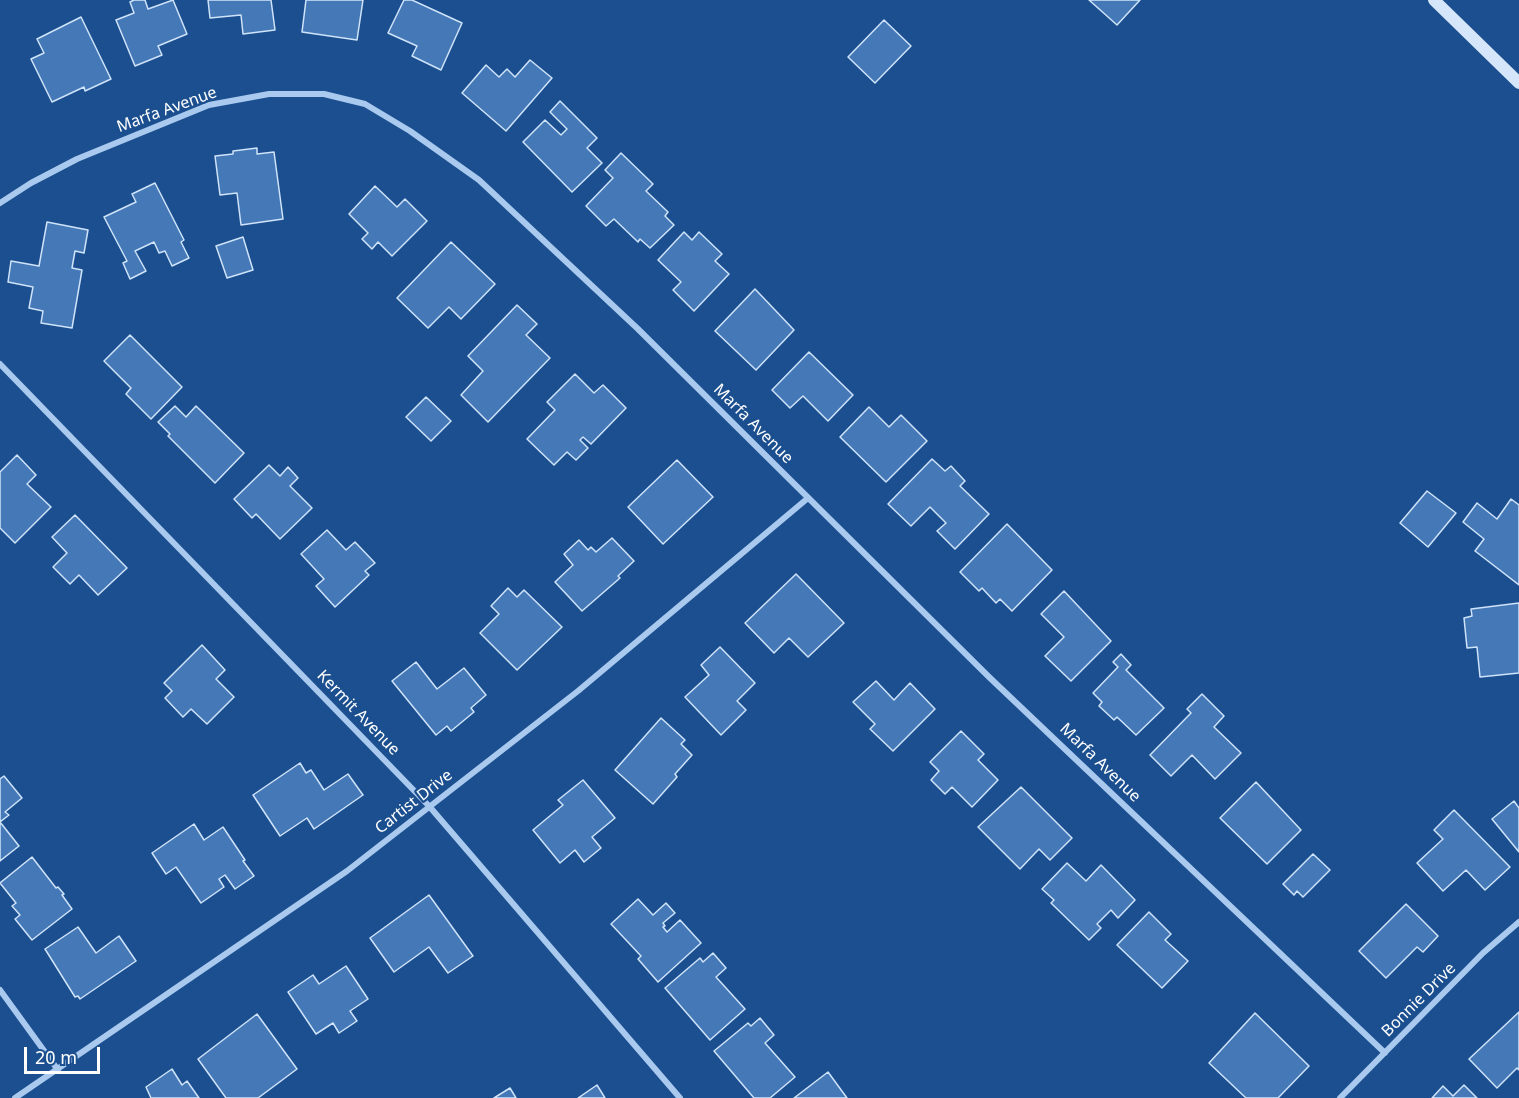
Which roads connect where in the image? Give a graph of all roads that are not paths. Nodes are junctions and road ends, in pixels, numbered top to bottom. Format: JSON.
{"nodes":[{"id":1,"x":1434,"y":0,"type":"edge"},
{"id":2,"x":1519,"y":83,"type":"edge"},
{"id":3,"x":0,"y":203,"type":"edge"},
{"id":4,"x":0,"y":364,"type":"edge"},
{"id":5,"x":808,"y":498,"type":"junction"},
{"id":6,"x":429,"y":806,"type":"junction"},
{"id":7,"x":1519,"y":922,"type":"edge"},
{"id":8,"x":0,"y":990,"type":"edge"},
{"id":9,"x":1385,"y":1053,"type":"junction"},
{"id":10,"x":58,"y":1070,"type":"junction"},
{"id":11,"x":15,"y":1098,"type":"edge"},
{"id":12,"x":680,"y":1098,"type":"edge"},
{"id":13,"x":1340,"y":1098,"type":"edge"}],
"edges":[{"from":1,"to":2,"type":"street"},
{"from":3,"to":5,"type":"street","name":"Marfa Avenue"},
{"from":4,"to":6,"type":"street","name":"Kermit Avenue"},
{"from":5,"to":6,"type":"street","name":"Cartist Drive"},
{"from":5,"to":9,"type":"street","name":"Marfa Avenue"},
{"from":6,"to":10,"type":"street","name":"Cartist Drive"},
{"from":6,"to":12,"type":"street","name":"Kermit Avenue"},
{"from":7,"to":9,"type":"street","name":"Bonnie Drive"},
{"from":8,"to":10,"type":"street"},
{"from":9,"to":13,"type":"street","name":"Bonnie Drive"},
{"from":10,"to":11,"type":"street","name":"Cartist Drive"}]}
